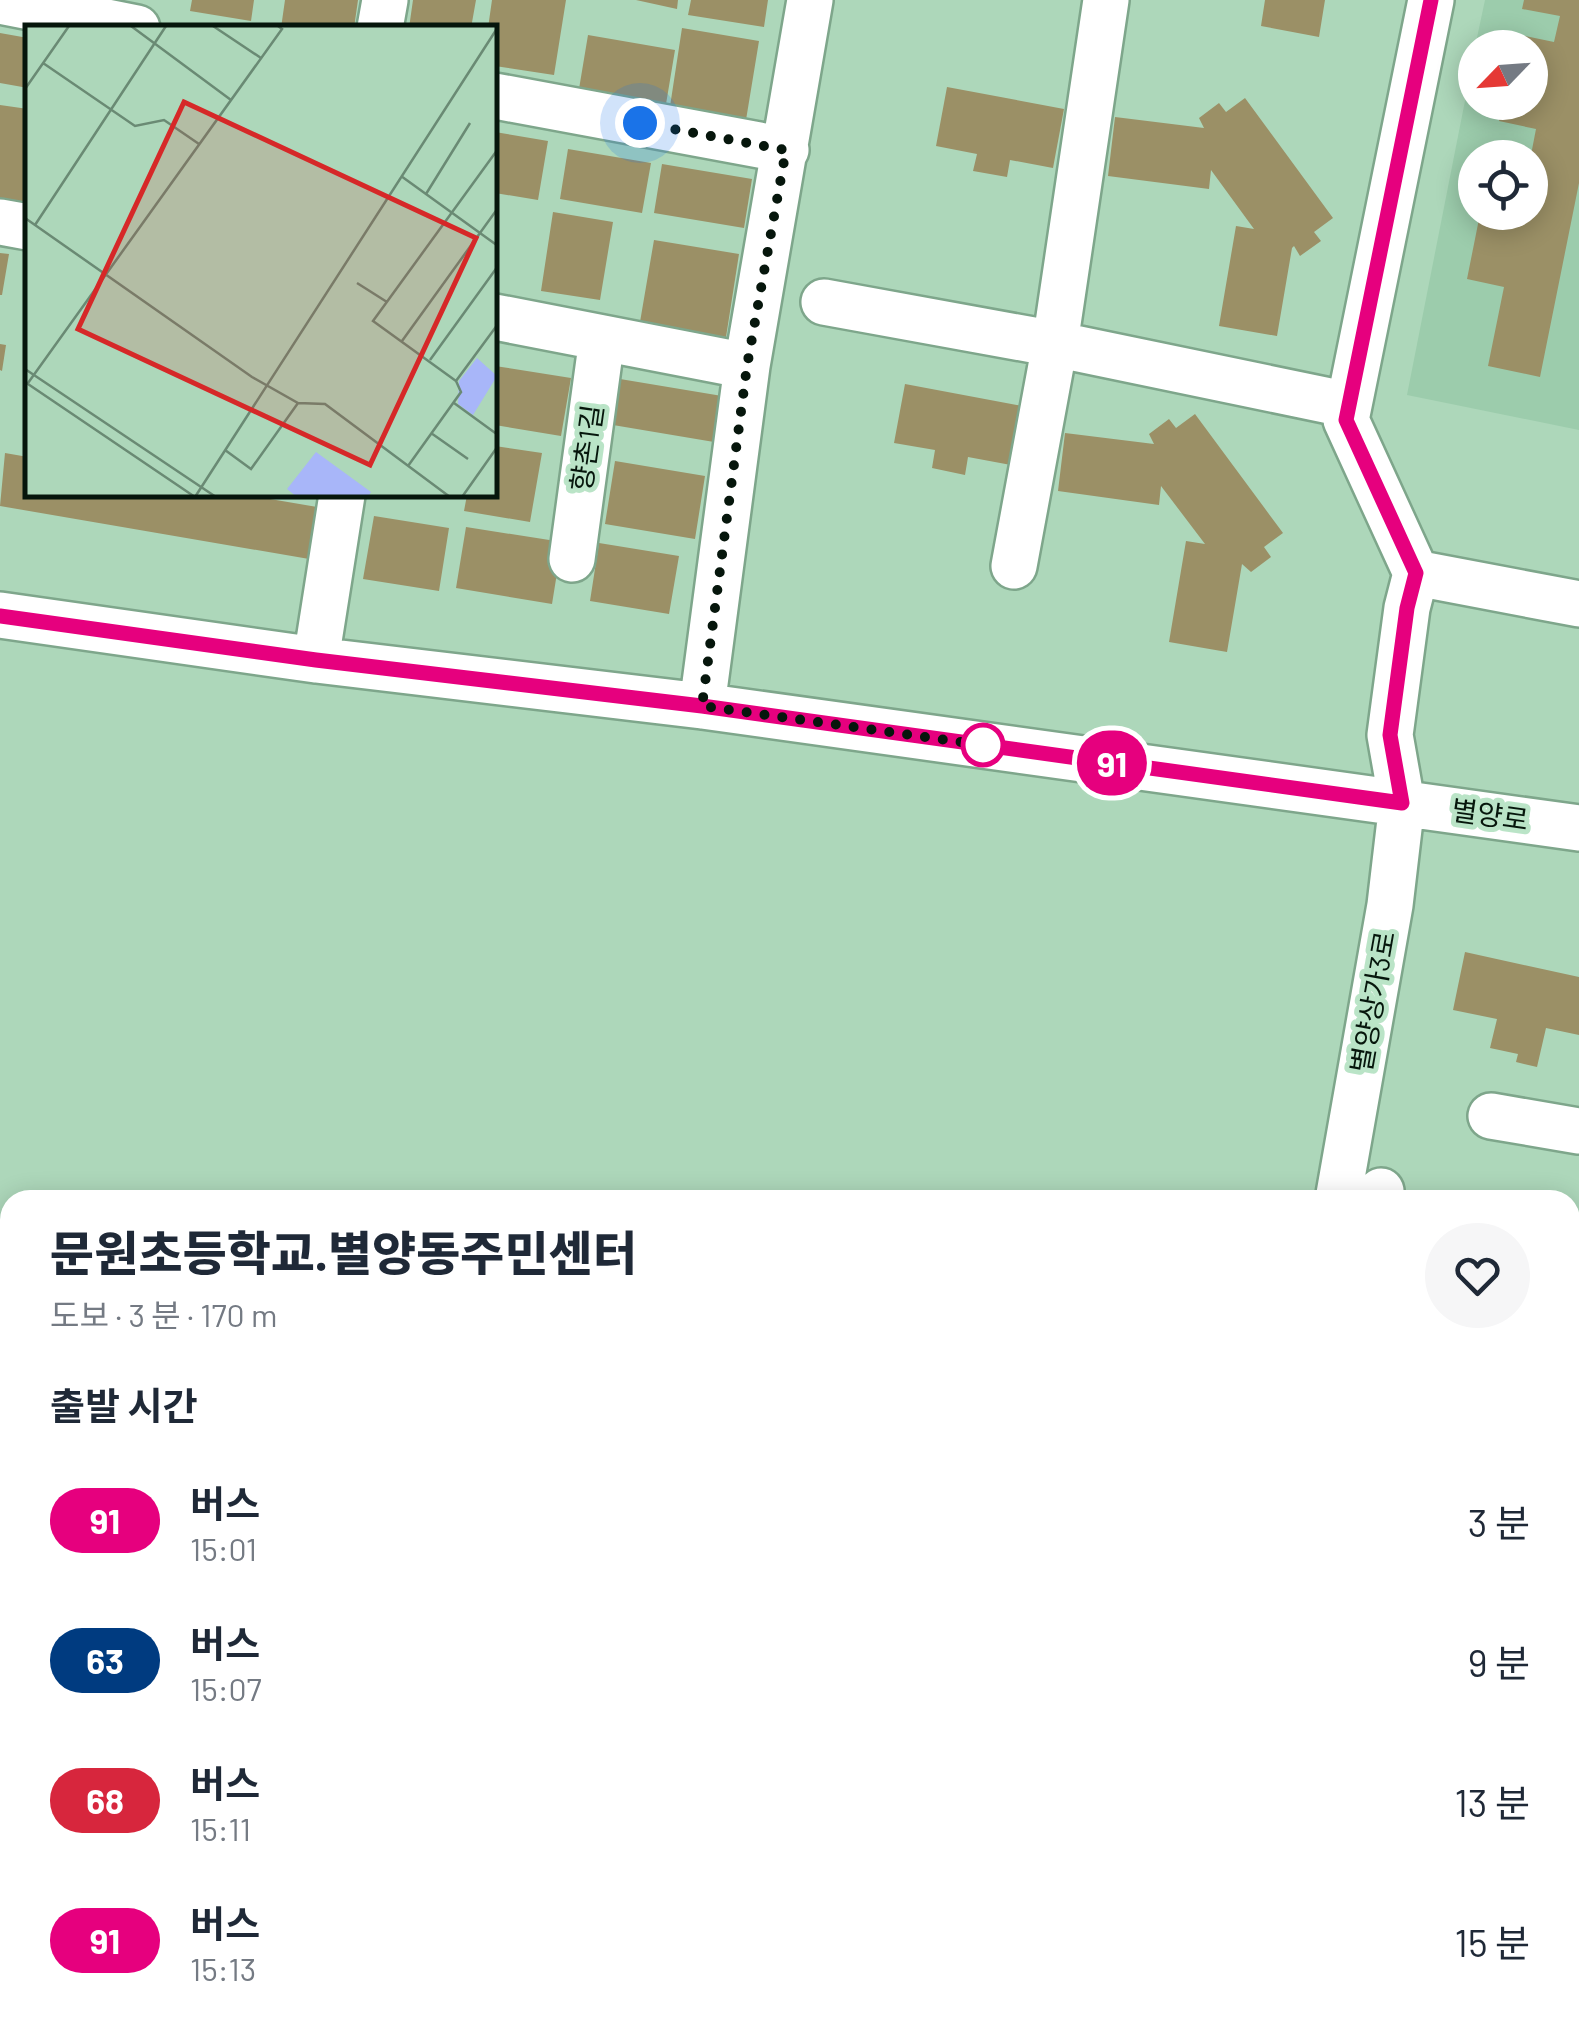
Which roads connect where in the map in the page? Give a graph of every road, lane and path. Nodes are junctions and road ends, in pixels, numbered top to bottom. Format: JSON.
{"nodes":[{"id":1,"x":385,"y":0,"type":"edge"},
{"id":2,"x":810,"y":0,"type":"edge"},
{"id":3,"x":1106,"y":0,"type":"edge"},
{"id":4,"x":1431,"y":0,"type":"edge"},
{"id":5,"x":0,"y":1,"type":"edge"},
{"id":6,"x":122,"y":25,"type":"edge"},
{"id":7,"x":381,"y":25,"type":"edge"},
{"id":8,"x":498,"y":97,"type":"edge"},
{"id":9,"x":786,"y":150,"type":"junction"},
{"id":10,"x":0,"y":222,"type":"edge"},
{"id":11,"x":25,"y":226,"type":"edge"},
{"id":12,"x":824,"y":302,"type":"dead end"},
{"id":13,"x":498,"y":318,"type":"edge"},
{"id":14,"x":602,"y":338,"type":"junction"},
{"id":15,"x":1055,"y":344,"type":"junction"},
{"id":16,"x":747,"y":366,"type":"junction"},
{"id":17,"x":1349,"y":405,"type":"junction"},
{"id":18,"x":342,"y":498,"type":"edge"},
{"id":19,"x":572,"y":559,"type":"dead end"},
{"id":20,"x":1014,"y":566,"type":"dead end"},
{"id":21,"x":1416,"y":573,"type":"junction"},
{"id":22,"x":1579,"y":604,"type":"edge"},
{"id":23,"x":0,"y":616,"type":"edge"},
{"id":24,"x":316,"y":660,"type":"junction"},
{"id":25,"x":702,"y":706,"type":"junction"},
{"id":26,"x":1402,"y":803,"type":"junction"},
{"id":27,"x":1579,"y":828,"type":"edge"},
{"id":28,"x":1491,"y":1116,"type":"dead end"},
{"id":29,"x":1579,"y":1132,"type":"edge"},
{"id":30,"x":1367,"y":1190,"type":"edge"}],
"edges":[{"from":1,"to":7,"type":"street"},
{"from":2,"to":9,"type":"street"},
{"from":3,"to":15,"type":"street"},
{"from":4,"to":17,"type":"street"},
{"from":5,"to":6,"type":"street"},
{"from":8,"to":9,"type":"street"},
{"from":9,"to":16,"type":"street"},
{"from":10,"to":11,"type":"street"},
{"from":12,"to":15,"type":"street"},
{"from":13,"to":14,"type":"street"},
{"from":14,"to":16,"type":"street"},
{"from":14,"to":19,"type":"street","name":"향촌1길"},
{"from":15,"to":17,"type":"street"},
{"from":15,"to":20,"type":"street"},
{"from":16,"to":25,"type":"street"},
{"from":17,"to":21,"type":"street"},
{"from":18,"to":24,"type":"street"},
{"from":21,"to":22,"type":"street"},
{"from":21,"to":26,"type":"street"},
{"from":23,"to":24,"type":"street","name":"별양로"},
{"from":24,"to":25,"type":"street","name":"별양로"},
{"from":25,"to":26,"type":"street","name":"별양로"},
{"from":26,"to":27,"type":"street","name":"별양로"},
{"from":26,"to":30,"type":"street","name":"별양상가3로"},
{"from":28,"to":29,"type":"street"}]}
